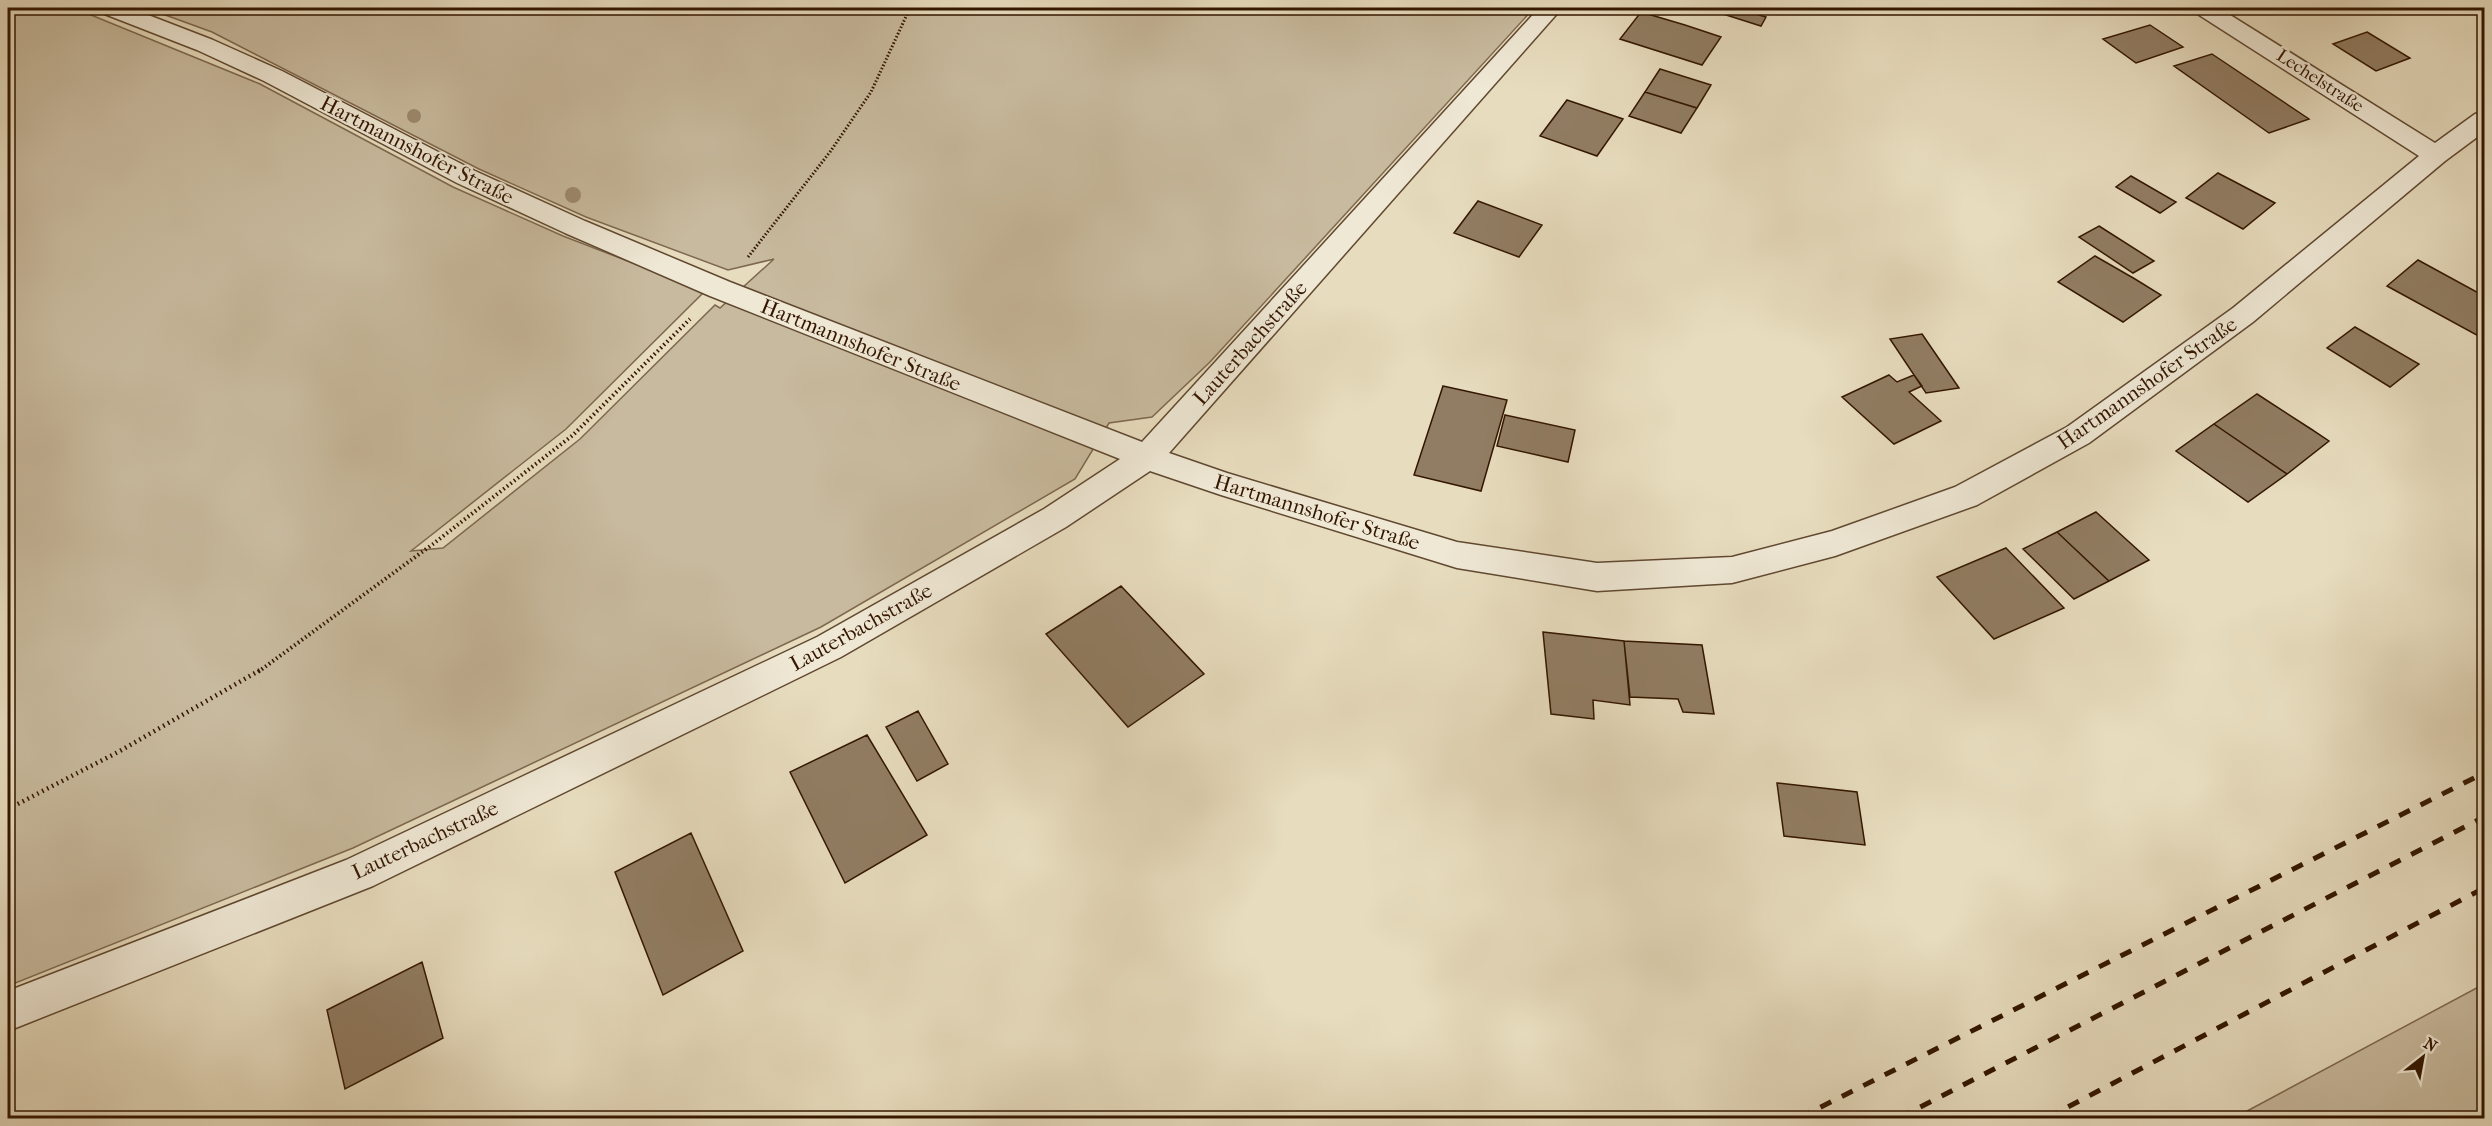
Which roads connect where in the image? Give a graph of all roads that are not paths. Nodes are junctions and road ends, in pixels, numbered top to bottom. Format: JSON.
{"nodes":[{"id":1,"x":110,"y":8,"type":"edge"},
{"id":2,"x":1551,"y":8,"type":"edge"},
{"id":3,"x":2204,"y":8,"type":"edge"},
{"id":4,"x":2484,"y":120,"type":"edge"},
{"id":5,"x":2436,"y":155,"type":"junction"},
{"id":6,"x":1147,"y":457,"type":"junction"},
{"id":7,"x":8,"y":1011,"type":"edge"}],
"edges":[{"from":1,"to":6,"type":"street","name":"Hartmannshofer Straße"},
{"from":2,"to":6,"type":"street","name":"Lauterbachstraße"},
{"from":3,"to":5,"type":"street","name":"Lechelstraße"},
{"from":4,"to":5,"type":"street","name":"Hartmannshofer Straße"},
{"from":5,"to":6,"type":"street","name":"Hartmannshofer Straße"},
{"from":6,"to":7,"type":"street","name":"Lauterbachstraße"}]}
